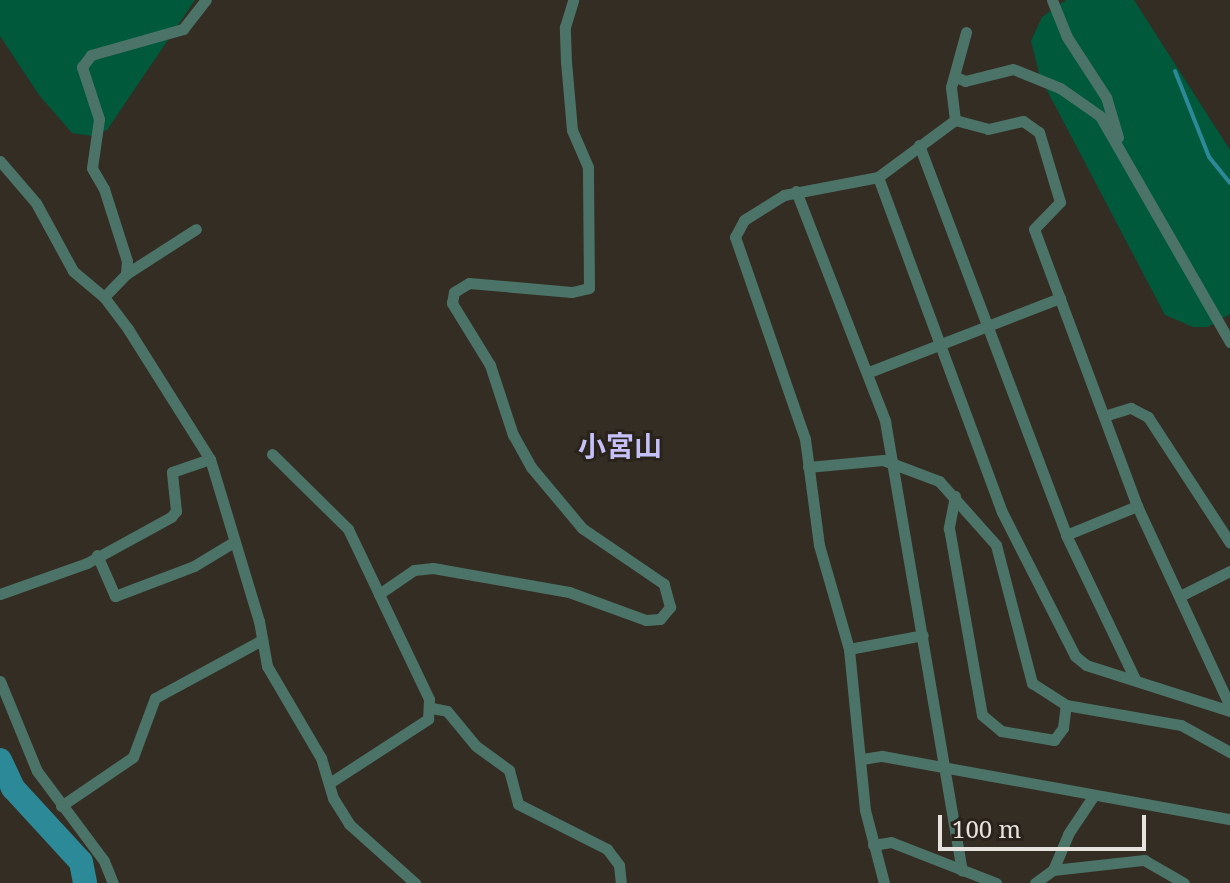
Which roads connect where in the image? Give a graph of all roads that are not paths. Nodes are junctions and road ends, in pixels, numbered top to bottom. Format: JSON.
{"nodes":[{"id":1,"x":206,"y":0,"type":"edge"},
{"id":2,"x":573,"y":0,"type":"edge"},
{"id":3,"x":1052,"y":0,"type":"edge"},
{"id":4,"x":966,"y":32,"type":"dead end"},
{"id":5,"x":956,"y":77,"type":"junction"},
{"id":6,"x":955,"y":120,"type":"junction"},
{"id":7,"x":919,"y":145,"type":"junction"},
{"id":8,"x":1120,"y":145,"type":"junction"},
{"id":9,"x":0,"y":161,"type":"edge"},
{"id":10,"x":878,"y":177,"type":"junction"},
{"id":11,"x":796,"y":191,"type":"junction"},
{"id":12,"x":196,"y":229,"type":"dead end"},
{"id":13,"x":126,"y":274,"type":"junction"},
{"id":14,"x":104,"y":297,"type":"junction"},
{"id":15,"x":1060,"y":298,"type":"junction"},
{"id":16,"x":988,"y":328,"type":"junction"},
{"id":17,"x":1230,"y":342,"type":"edge"},
{"id":18,"x":942,"y":345,"type":"junction"},
{"id":19,"x":869,"y":372,"type":"junction"},
{"id":20,"x":1104,"y":416,"type":"junction"},
{"id":21,"x":272,"y":454,"type":"dead end"},
{"id":22,"x":210,"y":459,"type":"junction"},
{"id":23,"x":893,"y":463,"type":"junction"},
{"id":24,"x":808,"y":467,"type":"junction"},
{"id":25,"x":955,"y":496,"type":"junction"},
{"id":26,"x":1137,"y":506,"type":"junction"},
{"id":27,"x":1066,"y":535,"type":"junction"},
{"id":28,"x":232,"y":543,"type":"junction"},
{"id":29,"x":1230,"y":543,"type":"edge"},
{"id":30,"x":97,"y":555,"type":"junction"},
{"id":31,"x":1230,"y":571,"type":"edge"},
{"id":32,"x":0,"y":594,"type":"edge"},
{"id":33,"x":379,"y":594,"type":"junction"},
{"id":34,"x":1180,"y":596,"type":"junction"},
{"id":35,"x":923,"y":635,"type":"junction"},
{"id":36,"x":262,"y":640,"type":"junction"},
{"id":37,"x":849,"y":649,"type":"junction"},
{"id":38,"x":1135,"y":679,"type":"junction"},
{"id":39,"x":0,"y":681,"type":"edge"},
{"id":40,"x":1066,"y":705,"type":"junction"},
{"id":41,"x":432,"y":708,"type":"junction"},
{"id":42,"x":1230,"y":708,"type":"edge"},
{"id":43,"x":1230,"y":752,"type":"edge"},
{"id":44,"x":862,"y":759,"type":"junction"},
{"id":45,"x":947,"y":768,"type":"junction"},
{"id":46,"x":331,"y":782,"type":"junction"},
{"id":47,"x":1094,"y":795,"type":"junction"},
{"id":48,"x":61,"y":806,"type":"junction"},
{"id":49,"x":1230,"y":819,"type":"edge"},
{"id":50,"x":873,"y":845,"type":"junction"},
{"id":51,"x":962,"y":870,"type":"junction"},
{"id":52,"x":1053,"y":870,"type":"junction"},
{"id":53,"x":113,"y":883,"type":"edge"},
{"id":54,"x":415,"y":883,"type":"edge"},
{"id":55,"x":621,"y":883,"type":"edge"},
{"id":56,"x":884,"y":883,"type":"edge"},
{"id":57,"x":996,"y":883,"type":"edge"},
{"id":58,"x":1035,"y":883,"type":"edge"},
{"id":59,"x":1184,"y":883,"type":"edge"}],
"edges":[{"from":1,"to":13,"type":"street"},
{"from":2,"to":33,"type":"street"},
{"from":3,"to":8,"type":"street"},
{"from":4,"to":5,"type":"street"},
{"from":5,"to":6,"type":"street"},
{"from":5,"to":8,"type":"street"},
{"from":6,"to":7,"type":"street"},
{"from":6,"to":15,"type":"street"},
{"from":7,"to":10,"type":"street"},
{"from":7,"to":16,"type":"street"},
{"from":8,"to":17,"type":"street"},
{"from":9,"to":14,"type":"street"},
{"from":10,"to":11,"type":"street"},
{"from":10,"to":18,"type":"street"},
{"from":11,"to":19,"type":"street"},
{"from":11,"to":24,"type":"street"},
{"from":12,"to":13,"type":"street"},
{"from":13,"to":14,"type":"street"},
{"from":14,"to":22,"type":"street"},
{"from":15,"to":16,"type":"street"},
{"from":15,"to":20,"type":"street"},
{"from":16,"to":18,"type":"street"},
{"from":16,"to":27,"type":"street"},
{"from":18,"to":19,"type":"street"},
{"from":18,"to":38,"type":"street"},
{"from":19,"to":23,"type":"street"},
{"from":20,"to":26,"type":"street"},
{"from":20,"to":29,"type":"street"},
{"from":21,"to":33,"type":"street"},
{"from":22,"to":28,"type":"street"},
{"from":22,"to":30,"type":"street"},
{"from":23,"to":24,"type":"street"},
{"from":23,"to":25,"type":"street"},
{"from":23,"to":35,"type":"street"},
{"from":24,"to":37,"type":"street"},
{"from":25,"to":40,"type":"street"},
{"from":25,"to":40,"type":"street"},
{"from":26,"to":27,"type":"street"},
{"from":26,"to":34,"type":"street"},
{"from":27,"to":38,"type":"street"},
{"from":28,"to":30,"type":"street"},
{"from":28,"to":36,"type":"street"},
{"from":30,"to":32,"type":"street"},
{"from":31,"to":34,"type":"street"},
{"from":33,"to":41,"type":"street"},
{"from":34,"to":42,"type":"street"},
{"from":35,"to":37,"type":"street"},
{"from":35,"to":45,"type":"street"},
{"from":36,"to":46,"type":"street"},
{"from":36,"to":48,"type":"street"},
{"from":37,"to":44,"type":"street"},
{"from":38,"to":42,"type":"street"},
{"from":39,"to":48,"type":"street"},
{"from":40,"to":43,"type":"street"},
{"from":41,"to":46,"type":"street"},
{"from":41,"to":55,"type":"street"},
{"from":44,"to":45,"type":"street"},
{"from":44,"to":50,"type":"street"},
{"from":45,"to":47,"type":"street"},
{"from":45,"to":51,"type":"street"},
{"from":46,"to":54,"type":"street"},
{"from":47,"to":49,"type":"street"},
{"from":47,"to":52,"type":"street"},
{"from":48,"to":53,"type":"street"},
{"from":50,"to":51,"type":"street"},
{"from":50,"to":56,"type":"street"},
{"from":51,"to":57,"type":"street"},
{"from":52,"to":58,"type":"street"},
{"from":52,"to":59,"type":"street"}]}
